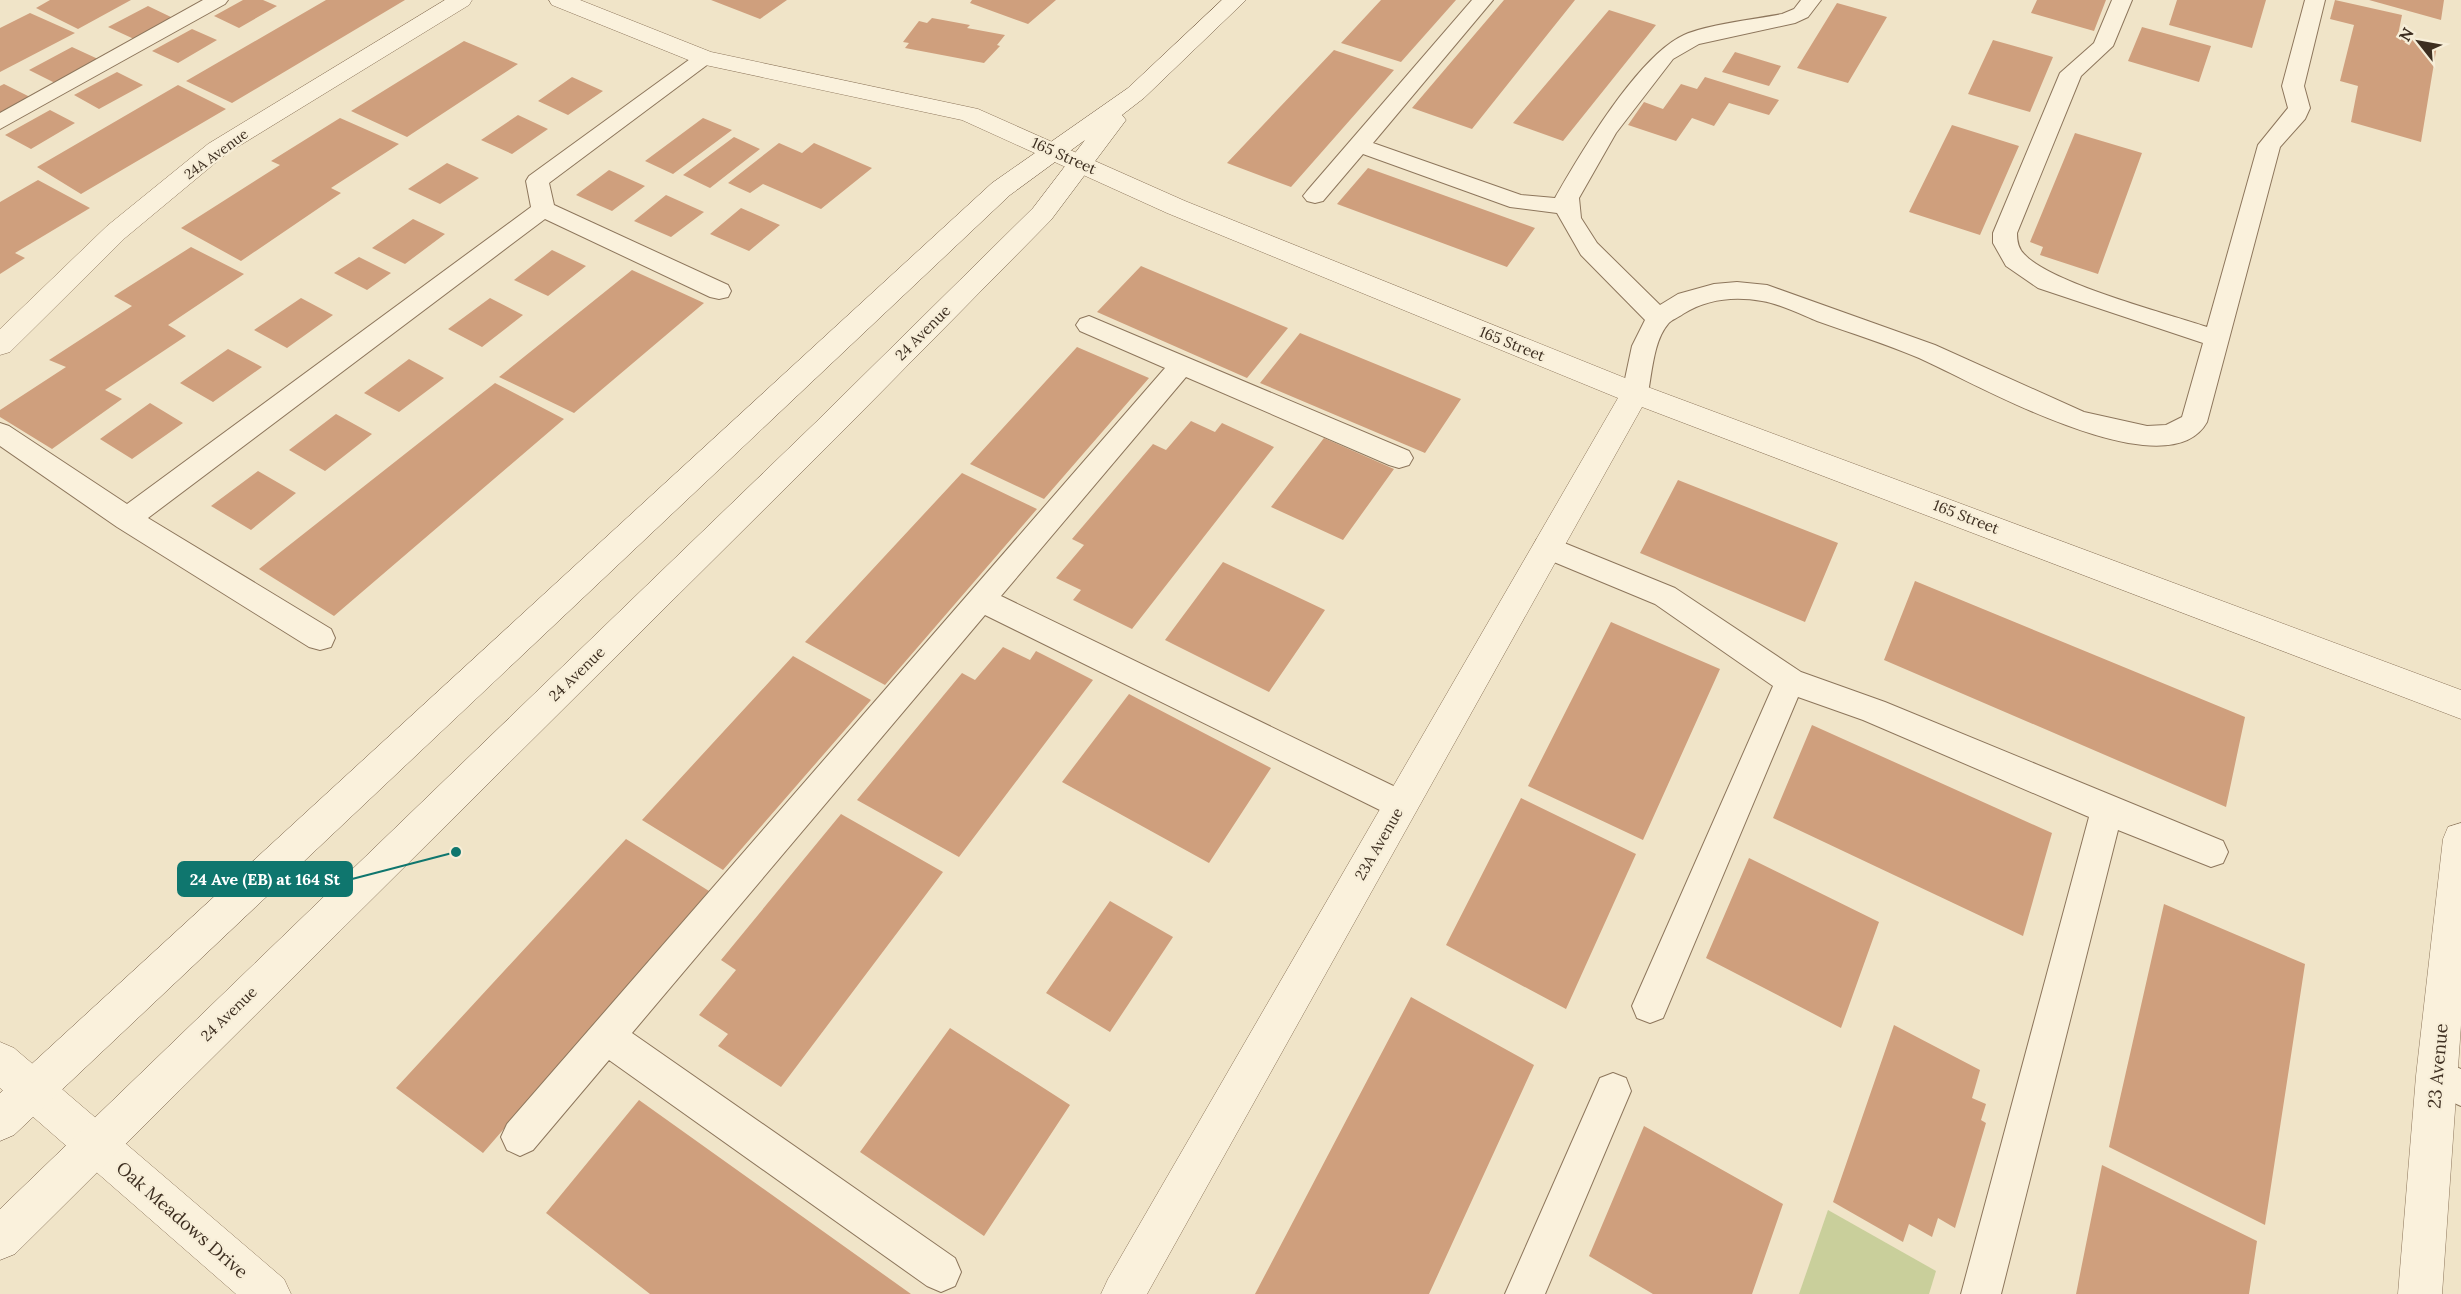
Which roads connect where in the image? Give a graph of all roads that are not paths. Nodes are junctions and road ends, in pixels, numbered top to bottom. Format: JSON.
{"nodes":[{"id":1,"x":218,"y":0,"type":"edge"},
{"id":2,"x":461,"y":0,"type":"edge"},
{"id":3,"x":560,"y":0,"type":"edge"},
{"id":4,"x":1235,"y":0,"type":"edge"},
{"id":5,"x":1483,"y":0,"type":"edge"},
{"id":6,"x":1811,"y":0,"type":"edge"},
{"id":7,"x":2122,"y":0,"type":"edge"},
{"id":8,"x":2315,"y":0,"type":"edge"},
{"id":9,"x":704,"y":58,"type":"junction"},
{"id":10,"x":1136,"y":93,"type":"junction"},
{"id":11,"x":0,"y":122,"type":"edge"},
{"id":12,"x":1358,"y":145,"type":"junction"},
{"id":13,"x":1053,"y":152,"type":"junction"},
{"id":14,"x":1081,"y":164,"type":"junction"},
{"id":15,"x":1315,"y":196,"type":"dead end"},
{"id":16,"x":1567,"y":207,"type":"junction"},
{"id":17,"x":543,"y":209,"type":"junction"},
{"id":18,"x":719,"y":291,"type":"dead end"},
{"id":19,"x":1658,"y":318,"type":"junction"},
{"id":20,"x":1089,"y":325,"type":"dead end"},
{"id":21,"x":2217,"y":339,"type":"junction"},
{"id":22,"x":0,"y":345,"type":"edge"},
{"id":23,"x":1182,"y":365,"type":"junction"},
{"id":24,"x":1635,"y":393,"type":"junction"},
{"id":25,"x":0,"y":434,"type":"edge"},
{"id":26,"x":1399,"y":458,"type":"dead end"},
{"id":27,"x":127,"y":519,"type":"junction"},
{"id":28,"x":1547,"y":547,"type":"junction"},
{"id":29,"x":980,"y":599,"type":"junction"},
{"id":30,"x":320,"y":639,"type":"dead end"},
{"id":31,"x":1790,"y":681,"type":"junction"},
{"id":32,"x":2461,"y":705,"type":"edge"},
{"id":33,"x":1401,"y":805,"type":"junction"},
{"id":34,"x":2107,"y":810,"type":"junction"},
{"id":35,"x":2461,"y":839,"type":"edge"},
{"id":36,"x":2211,"y":852,"type":"dead end"},
{"id":37,"x":1650,"y":1006,"type":"dead end"},
{"id":38,"x":607,"y":1037,"type":"junction"},
{"id":39,"x":0,"y":1062,"type":"edge"},
{"id":40,"x":2449,"y":1082,"type":"edge"},
{"id":41,"x":34,"y":1090,"type":"junction"},
{"id":42,"x":1613,"y":1091,"type":"dead end"},
{"id":43,"x":0,"y":1121,"type":"edge"},
{"id":44,"x":520,"y":1137,"type":"dead end"},
{"id":45,"x":96,"y":1145,"type":"junction"},
{"id":46,"x":0,"y":1239,"type":"edge"},
{"id":47,"x":941,"y":1272,"type":"dead end"},
{"id":48,"x":269,"y":1294,"type":"edge"},
{"id":49,"x":1123,"y":1294,"type":"edge"},
{"id":50,"x":1525,"y":1294,"type":"edge"},
{"id":51,"x":1981,"y":1294,"type":"edge"},
{"id":52,"x":2420,"y":1294,"type":"edge"}],
"edges":[{"from":1,"to":11,"type":"lane"},
{"from":2,"to":22,"type":"street","name":"24A Avenue"},
{"from":3,"to":9,"type":"street","name":"165 Street"},
{"from":4,"to":10,"type":"street","name":"24 Avenue"},
{"from":5,"to":12,"type":"lane"},
{"from":6,"to":16,"type":"lane"},
{"from":7,"to":21,"type":"lane"},
{"from":8,"to":21,"type":"lane"},
{"from":9,"to":13,"type":"street","name":"165 Street"},
{"from":9,"to":17,"type":"lane"},
{"from":10,"to":13,"type":"street","name":"24 Avenue"},
{"from":10,"to":14,"type":"street","name":"24 Avenue"},
{"from":12,"to":15,"type":"lane"},
{"from":12,"to":16,"type":"lane"},
{"from":13,"to":14,"type":"street","name":"165 Street"},
{"from":13,"to":41,"type":"street","name":"24 Avenue"},
{"from":14,"to":24,"type":"street","name":"165 Street"},
{"from":14,"to":45,"type":"street","name":"24 Avenue"},
{"from":16,"to":19,"type":"lane"},
{"from":17,"to":18,"type":"lane"},
{"from":17,"to":27,"type":"lane"},
{"from":19,"to":21,"type":"lane"},
{"from":19,"to":24,"type":"lane"},
{"from":20,"to":23,"type":"lane"},
{"from":23,"to":26,"type":"lane"},
{"from":23,"to":29,"type":"lane"},
{"from":24,"to":28,"type":"street","name":"23A Avenue"},
{"from":24,"to":32,"type":"street","name":"165 Street"},
{"from":25,"to":27,"type":"lane"},
{"from":27,"to":30,"type":"lane"},
{"from":28,"to":31,"type":"lane"},
{"from":28,"to":33,"type":"street","name":"23A Avenue"},
{"from":29,"to":33,"type":"lane"},
{"from":29,"to":38,"type":"lane"},
{"from":31,"to":34,"type":"lane"},
{"from":31,"to":37,"type":"lane"},
{"from":33,"to":49,"type":"street","name":"23A Avenue"},
{"from":34,"to":36,"type":"lane"},
{"from":34,"to":51,"type":"lane"},
{"from":35,"to":40,"type":"street","name":"23 Avenue"},
{"from":38,"to":44,"type":"lane"},
{"from":38,"to":47,"type":"lane"},
{"from":39,"to":41,"type":"street","name":"Oak Meadows Drive"},
{"from":40,"to":52,"type":"street","name":"23 Avenue"},
{"from":41,"to":43,"type":"street","name":"24 Avenue"},
{"from":41,"to":45,"type":"street","name":"Oak Meadows Drive"},
{"from":42,"to":50,"type":"lane"},
{"from":45,"to":46,"type":"street","name":"24 Avenue"},
{"from":45,"to":48,"type":"street","name":"Oak Meadows Drive"}]}
